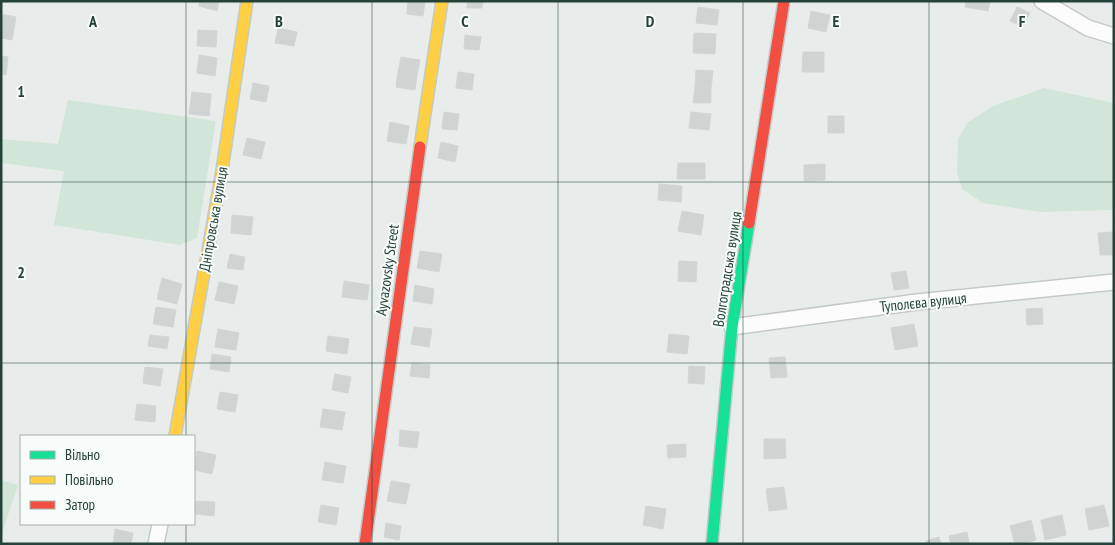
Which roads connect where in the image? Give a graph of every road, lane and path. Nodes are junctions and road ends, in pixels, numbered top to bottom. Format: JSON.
{"nodes":[{"id":1,"x":247,"y":1,"type":"edge"},
{"id":2,"x":442,"y":1,"type":"edge"},
{"id":3,"x":784,"y":1,"type":"edge"},
{"id":4,"x":1042,"y":1,"type":"edge"},
{"id":5,"x":1114,"y":36,"type":"edge"},
{"id":6,"x":1114,"y":282,"type":"edge"},
{"id":7,"x":732,"y":327,"type":"junction"},
{"id":8,"x":175,"y":435,"type":"edge"},
{"id":9,"x":160,"y":525,"type":"edge"},
{"id":10,"x":156,"y":544,"type":"edge"},
{"id":11,"x":364,"y":544,"type":"edge"},
{"id":12,"x":712,"y":544,"type":"edge"}],
"edges":[{"from":1,"to":8,"type":"street","name":"Дніпровська вулиця"},
{"from":2,"to":11,"type":"street","name":"Ayvazovsky Street"},
{"from":3,"to":7,"type":"street","name":"Волгоградська вулиця"},
{"from":4,"to":5,"type":"street"},
{"from":6,"to":7,"type":"street","name":"Туполєва вулиця"},
{"from":7,"to":12,"type":"street","name":"Волгоградська вулиця"},
{"from":9,"to":10,"type":"street"}]}
